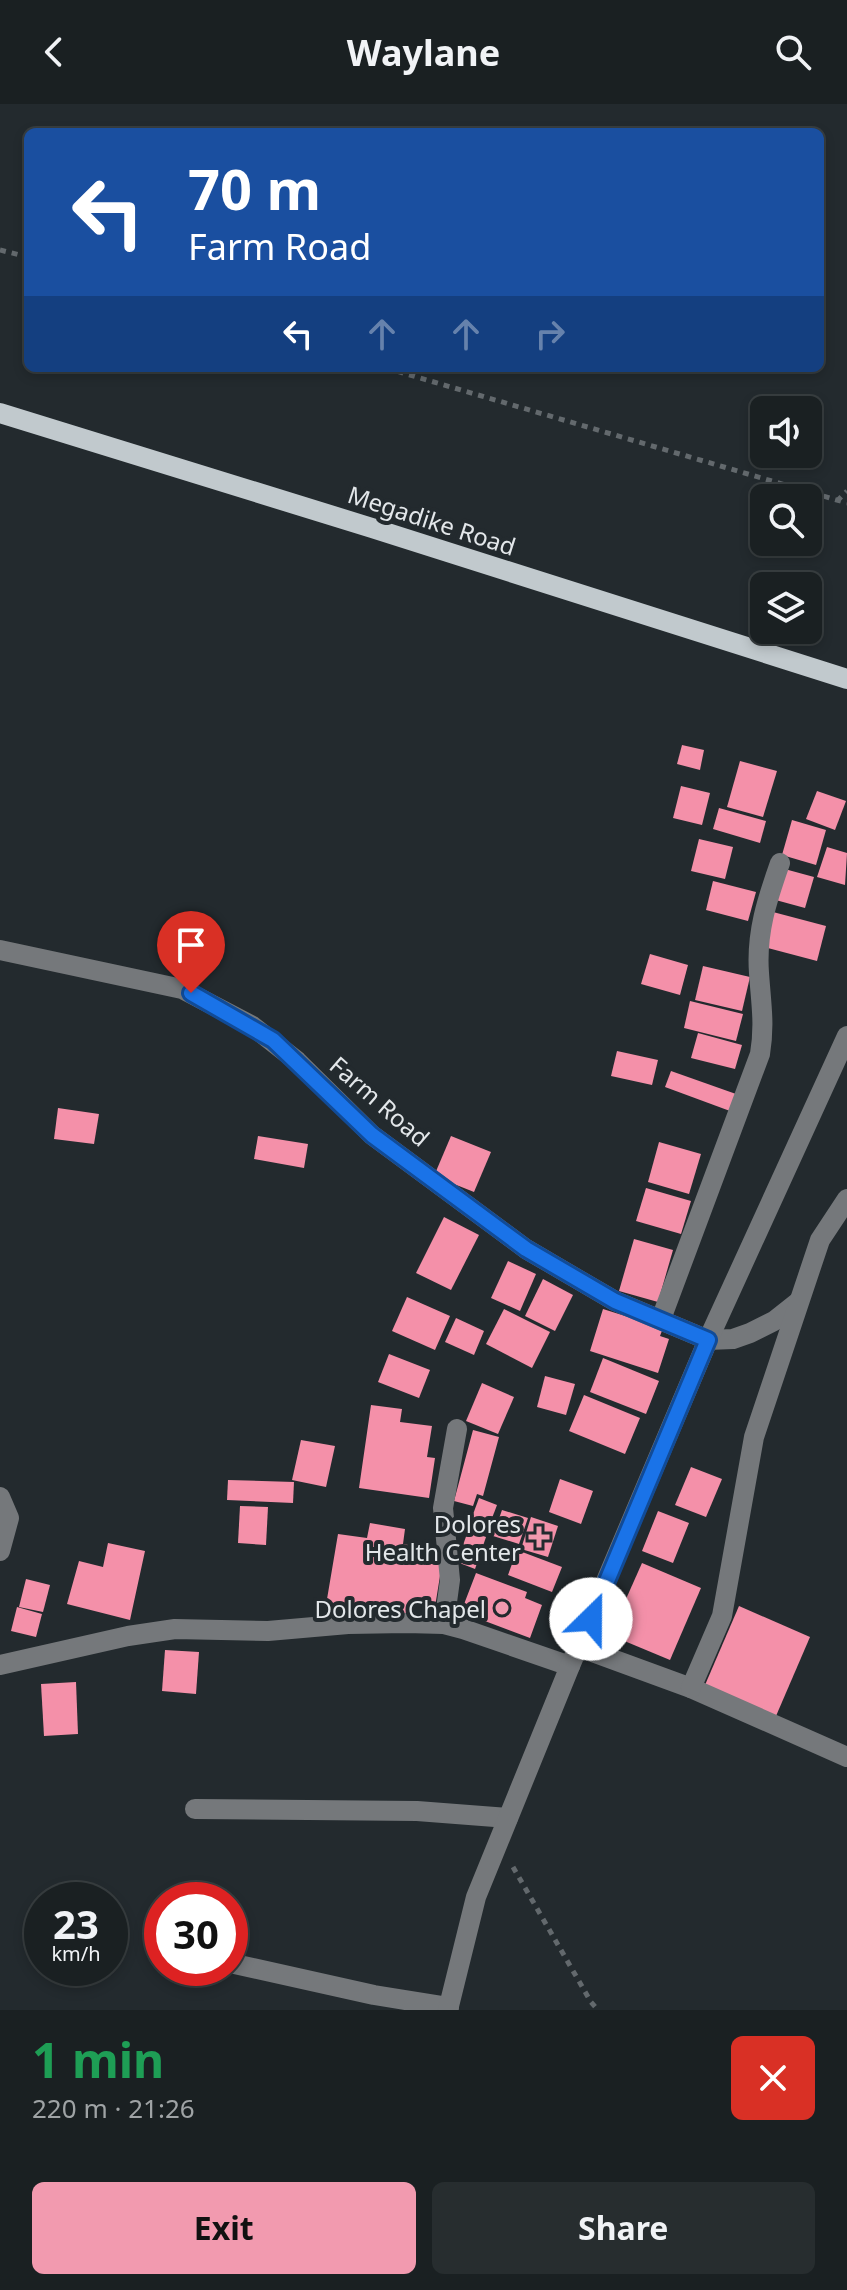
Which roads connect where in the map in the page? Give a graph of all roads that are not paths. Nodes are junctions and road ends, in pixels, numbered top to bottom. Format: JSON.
{"nodes":[{"id":1,"x":0,"y":413,"type":"edge"},
{"id":2,"x":847,"y":679,"type":"edge"},
{"id":3,"x":780,"y":863,"type":"dead end"},
{"id":4,"x":0,"y":950,"type":"edge"},
{"id":5,"x":847,"y":1036,"type":"edge"},
{"id":6,"x":847,"y":1199,"type":"edge"},
{"id":7,"x":798,"y":1302,"type":"junction"},
{"id":8,"x":661,"y":1319,"type":"junction"},
{"id":9,"x":708,"y":1340,"type":"junction"},
{"id":10,"x":457,"y":1429,"type":"dead end"},
{"id":11,"x":0,"y":1497,"type":"edge"},
{"id":12,"x":0,"y":1551,"type":"edge"},
{"id":13,"x":444,"y":1624,"type":"junction"},
{"id":14,"x":579,"y":1647,"type":"junction"},
{"id":15,"x":0,"y":1665,"type":"edge"},
{"id":16,"x":570,"y":1666,"type":"junction"},
{"id":17,"x":691,"y":1688,"type":"junction"},
{"id":18,"x":847,"y":1757,"type":"edge"},
{"id":19,"x":195,"y":1809,"type":"dead end"},
{"id":20,"x":508,"y":1818,"type":"junction"},
{"id":21,"x":248,"y":1967,"type":"edge"},
{"id":22,"x":449,"y":2008,"type":"edge"}],
"edges":[{"from":1,"to":2,"type":"main road","name":"Megadike Road"},
{"from":3,"to":8,"type":"street"},
{"from":4,"to":8,"type":"street","name":"Farm Road"},
{"from":5,"to":9,"type":"street"},
{"from":6,"to":7,"type":"street"},
{"from":7,"to":9,"type":"street"},
{"from":7,"to":17,"type":"street"},
{"from":8,"to":9,"type":"street","name":"Farm Road"},
{"from":9,"to":14,"type":"street"},
{"from":10,"to":13,"type":"street"},
{"from":11,"to":12,"type":"street"},
{"from":13,"to":15,"type":"street"},
{"from":13,"to":16,"type":"street"},
{"from":14,"to":16,"type":"street"},
{"from":14,"to":17,"type":"street"},
{"from":16,"to":20,"type":"street"},
{"from":17,"to":18,"type":"street"},
{"from":19,"to":20,"type":"street"},
{"from":20,"to":22,"type":"street"},
{"from":21,"to":22,"type":"street"}]}
